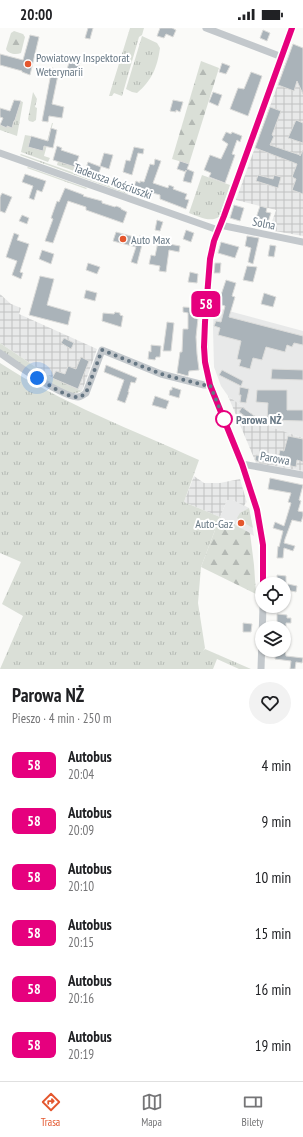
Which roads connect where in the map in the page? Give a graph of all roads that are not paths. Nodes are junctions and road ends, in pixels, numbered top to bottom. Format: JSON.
{"nodes":[{"id":1,"x":206,"y":28,"type":"edge"},
{"id":2,"x":292,"y":28,"type":"edge"},
{"id":3,"x":282,"y":57,"type":"junction"},
{"id":4,"x":0,"y":153,"type":"edge"},
{"id":5,"x":219,"y":228,"type":"junction"},
{"id":6,"x":303,"y":242,"type":"edge"},
{"id":7,"x":0,"y":353,"type":"edge"},
{"id":8,"x":210,"y":385,"type":"junction"},
{"id":9,"x":242,"y":464,"type":"junction"},
{"id":10,"x":303,"y":474,"type":"edge"},
{"id":11,"x":263,"y":577,"type":"edge"},
{"id":12,"x":263,"y":613,"type":"edge"},
{"id":13,"x":261,"y":669,"type":"edge"}],
"edges":[{"from":1,"to":3,"type":"street"},
{"from":2,"to":3,"type":"street"},
{"from":3,"to":5,"type":"street"},
{"from":4,"to":5,"type":"street","name":"Tadeusza Kościuszki"},
{"from":5,"to":6,"type":"street","name":"Solna"},
{"from":5,"to":8,"type":"street"},
{"from":7,"to":8,"type":"street"},
{"from":8,"to":9,"type":"street"},
{"from":9,"to":10,"type":"street","name":"Parowa"},
{"from":9,"to":11,"type":"street"},
{"from":12,"to":13,"type":"street"}]}
